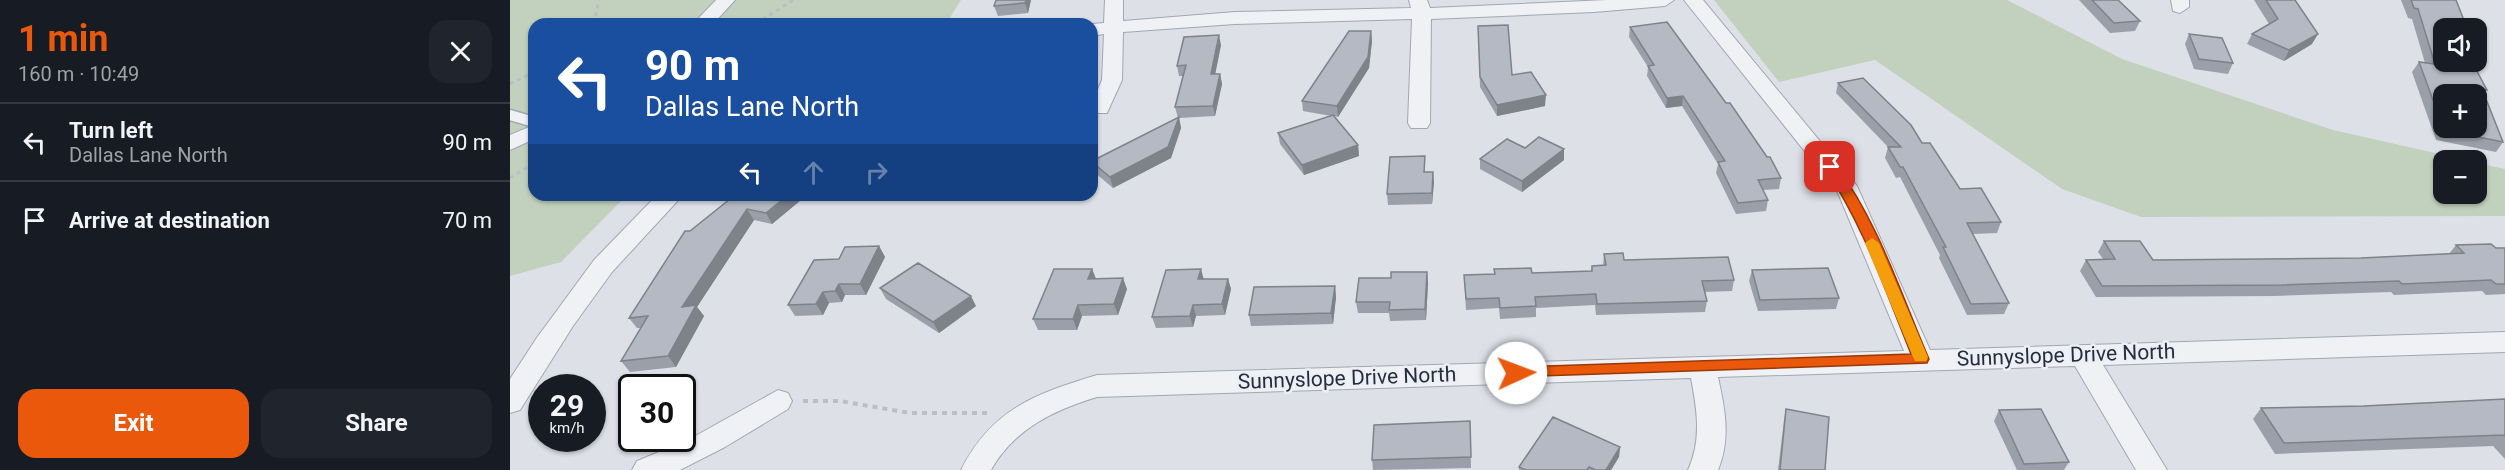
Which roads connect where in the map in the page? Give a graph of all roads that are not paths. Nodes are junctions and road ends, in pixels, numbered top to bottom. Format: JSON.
{"nodes":[{"id":1,"x":726,"y":0,"type":"edge"},
{"id":2,"x":1114,"y":0,"type":"edge"},
{"id":3,"x":1665,"y":0,"type":"edge"},
{"id":4,"x":1693,"y":0,"type":"edge"},
{"id":5,"x":1420,"y":6,"type":"edge"},
{"id":6,"x":708,"y":18,"type":"edge"},
{"id":7,"x":1114,"y":27,"type":"junction"},
{"id":8,"x":1098,"y":29,"type":"edge"},
{"id":9,"x":1100,"y":109,"type":"dead end"},
{"id":10,"x":510,"y":115,"type":"edge"},
{"id":11,"x":528,"y":120,"type":"edge"},
{"id":12,"x":1419,"y":123,"type":"dead end"},
{"id":13,"x":528,"y":134,"type":"edge"},
{"id":14,"x":510,"y":143,"type":"edge"},
{"id":15,"x":665,"y":201,"type":"edge"},
{"id":16,"x":2505,"y":342,"type":"edge"},
{"id":17,"x":2083,"y":355,"type":"junction"},
{"id":18,"x":1921,"y":359,"type":"junction"},
{"id":19,"x":1702,"y":367,"type":"junction"},
{"id":20,"x":778,"y":401,"type":"road end"},
{"id":21,"x":510,"y":402,"type":"edge"},
{"id":22,"x":647,"y":470,"type":"edge"},
{"id":23,"x":976,"y":470,"type":"edge"},
{"id":24,"x":1703,"y":470,"type":"edge"},
{"id":25,"x":2152,"y":470,"type":"edge"}],
"edges":[{"from":1,"to":6,"type":"street"},
{"from":2,"to":7,"type":"street"},
{"from":3,"to":5,"type":"street"},
{"from":4,"to":18,"type":"street"},
{"from":5,"to":7,"type":"street"},
{"from":5,"to":12,"type":"street"},
{"from":7,"to":8,"type":"street"},
{"from":7,"to":9,"type":"street"},
{"from":10,"to":11,"type":"lane"},
{"from":13,"to":14,"type":"street"},
{"from":15,"to":21,"type":"street"},
{"from":16,"to":17,"type":"street","name":"Sunnyslope Drive North"},
{"from":17,"to":18,"type":"street","name":"Sunnyslope Drive North"},
{"from":17,"to":25,"type":"street"},
{"from":18,"to":19,"type":"street","name":"Sunnyslope Drive North"},
{"from":19,"to":23,"type":"street","name":"Sunnyslope Drive North"},
{"from":19,"to":24,"type":"street"},
{"from":20,"to":22,"type":"street"}]}
